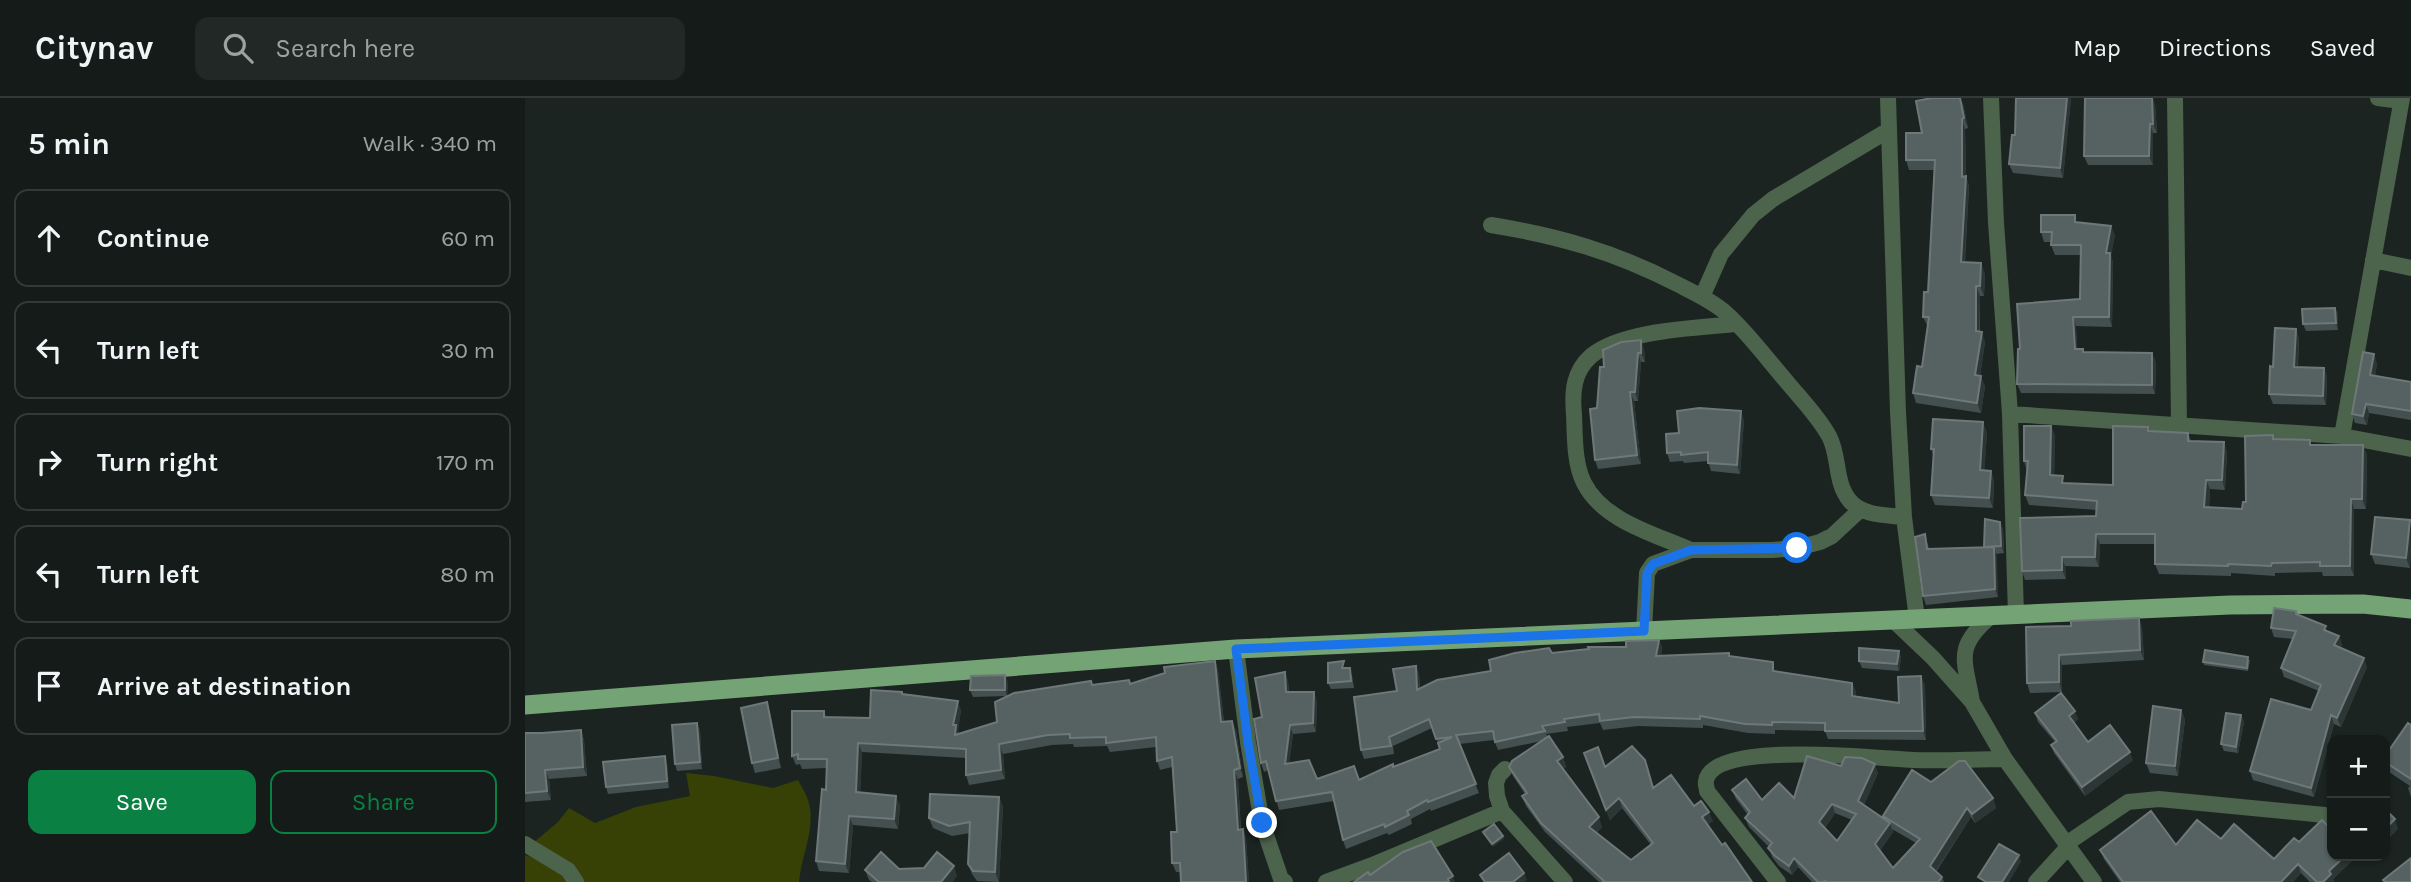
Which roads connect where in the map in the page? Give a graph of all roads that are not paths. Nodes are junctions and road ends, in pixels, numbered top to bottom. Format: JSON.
{"nodes":[{"id":1,"x":1888,"y":98,"type":"edge"},
{"id":2,"x":1991,"y":98,"type":"edge"},
{"id":3,"x":2175,"y":98,"type":"edge"},
{"id":4,"x":2378,"y":98,"type":"edge"},
{"id":5,"x":2402,"y":99,"type":"edge"},
{"id":6,"x":1889,"y":130,"type":"junction"},
{"id":7,"x":1491,"y":225,"type":"dead end"},
{"id":8,"x":2373,"y":260,"type":"junction"},
{"id":9,"x":2411,"y":268,"type":"edge"},
{"id":10,"x":1702,"y":297,"type":"junction"},
{"id":11,"x":1736,"y":324,"type":"junction"},
{"id":12,"x":2010,"y":414,"type":"junction"},
{"id":13,"x":2179,"y":425,"type":"junction"},
{"id":14,"x":2341,"y":436,"type":"junction"},
{"id":15,"x":2411,"y":449,"type":"edge"},
{"id":16,"x":1860,"y":510,"type":"junction"},
{"id":17,"x":1904,"y":517,"type":"junction"},
{"id":18,"x":1691,"y":550,"type":"junction"},
{"id":19,"x":2411,"y":609,"type":"edge"},
{"id":20,"x":2016,"y":615,"type":"junction"},
{"id":21,"x":1990,"y":617,"type":"junction"},
{"id":22,"x":1917,"y":619,"type":"junction"},
{"id":23,"x":1893,"y":620,"type":"junction"},
{"id":24,"x":1644,"y":631,"type":"junction"},
{"id":25,"x":1236,"y":649,"type":"junction"},
{"id":26,"x":1972,"y":702,"type":"junction"},
{"id":27,"x":525,"y":705,"type":"edge"},
{"id":28,"x":2005,"y":759,"type":"junction"},
{"id":29,"x":1505,"y":769,"type":"dead end"},
{"id":30,"x":1502,"y":811,"type":"junction"},
{"id":31,"x":2325,"y":815,"type":"dead end"},
{"id":32,"x":525,"y":844,"type":"edge"},
{"id":33,"x":2067,"y":845,"type":"junction"},
{"id":34,"x":2087,"y":879,"type":"edge"},
{"id":35,"x":576,"y":882,"type":"edge"},
{"id":36,"x":1285,"y":882,"type":"edge"},
{"id":37,"x":1327,"y":882,"type":"edge"},
{"id":38,"x":1566,"y":882,"type":"edge"},
{"id":39,"x":1778,"y":882,"type":"edge"},
{"id":40,"x":2036,"y":882,"type":"edge"}],
"edges":[{"from":1,"to":6,"type":"street"},
{"from":2,"to":12,"type":"street"},
{"from":3,"to":13,"type":"street"},
{"from":4,"to":5,"type":"street"},
{"from":5,"to":8,"type":"street"},
{"from":6,"to":10,"type":"street"},
{"from":6,"to":17,"type":"street"},
{"from":7,"to":10,"type":"street"},
{"from":8,"to":9,"type":"street"},
{"from":8,"to":14,"type":"street"},
{"from":10,"to":11,"type":"street"},
{"from":11,"to":16,"type":"street"},
{"from":11,"to":18,"type":"street"},
{"from":12,"to":13,"type":"street"},
{"from":12,"to":20,"type":"street"},
{"from":13,"to":14,"type":"street"},
{"from":14,"to":15,"type":"street"},
{"from":16,"to":17,"type":"street"},
{"from":16,"to":18,"type":"street"},
{"from":17,"to":22,"type":"street"},
{"from":18,"to":24,"type":"street"},
{"from":19,"to":20,"type":"main road"},
{"from":20,"to":21,"type":"main road"},
{"from":21,"to":22,"type":"main road"},
{"from":21,"to":26,"type":"street"},
{"from":22,"to":23,"type":"main road"},
{"from":23,"to":24,"type":"main road"},
{"from":23,"to":26,"type":"street"},
{"from":24,"to":25,"type":"main road"},
{"from":25,"to":27,"type":"main road"},
{"from":25,"to":36,"type":"street"},
{"from":26,"to":28,"type":"street"},
{"from":28,"to":33,"type":"street"},
{"from":28,"to":39,"type":"street"},
{"from":29,"to":30,"type":"street"},
{"from":30,"to":37,"type":"street"},
{"from":30,"to":38,"type":"street"},
{"from":31,"to":33,"type":"street"},
{"from":32,"to":35,"type":"street"},
{"from":33,"to":34,"type":"street"},
{"from":33,"to":40,"type":"street"}]}
